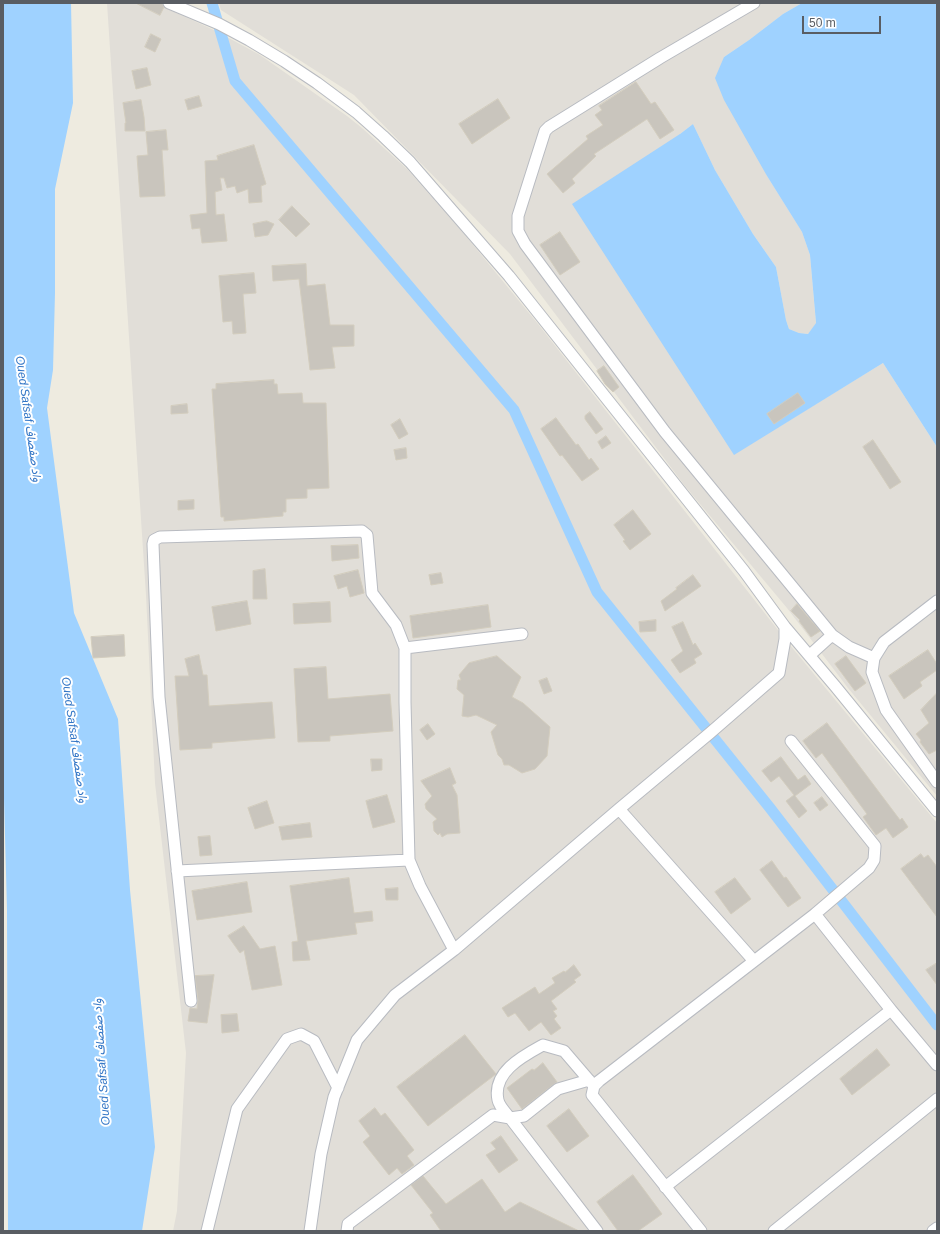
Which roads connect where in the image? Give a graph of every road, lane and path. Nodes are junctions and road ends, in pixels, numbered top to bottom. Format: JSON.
{"nodes":[{"id":1,"x":169,"y":3,"type":"edge"},
{"id":2,"x":754,"y":3,"type":"edge"},
{"id":3,"x":937,"y":601,"type":"edge"},
{"id":4,"x":785,"y":627,"type":"junction"},
{"id":5,"x":522,"y":634,"type":"dead end"},
{"id":6,"x":832,"y":635,"type":"junction"},
{"id":7,"x":405,"y":648,"type":"junction"},
{"id":8,"x":810,"y":655,"type":"junction"},
{"id":9,"x":874,"y":658,"type":"junction"},
{"id":10,"x":791,"y":741,"type":"dead end"},
{"id":11,"x":937,"y":782,"type":"edge"},
{"id":12,"x":618,"y":809,"type":"junction"},
{"id":13,"x":937,"y":811,"type":"edge"},
{"id":14,"x":409,"y":860,"type":"junction"},
{"id":15,"x":177,"y":871,"type":"junction"},
{"id":16,"x":815,"y":914,"type":"junction"},
{"id":17,"x":454,"y":950,"type":"junction"},
{"id":18,"x":754,"y":961,"type":"junction"},
{"id":19,"x":191,"y":1001,"type":"dead end"},
{"id":20,"x":892,"y":1010,"type":"junction"},
{"id":21,"x":937,"y":1066,"type":"edge"},
{"id":22,"x":592,"y":1083,"type":"junction"},
{"id":23,"x":338,"y":1088,"type":"junction"},
{"id":24,"x":937,"y":1099,"type":"edge"},
{"id":25,"x":510,"y":1118,"type":"junction"},
{"id":26,"x":665,"y":1187,"type":"junction"},
{"id":27,"x":937,"y":1228,"type":"edge"},
{"id":28,"x":207,"y":1231,"type":"edge"},
{"id":29,"x":310,"y":1231,"type":"edge"},
{"id":30,"x":347,"y":1231,"type":"edge"},
{"id":31,"x":596,"y":1231,"type":"edge"},
{"id":32,"x":701,"y":1231,"type":"edge"},
{"id":33,"x":774,"y":1231,"type":"edge"},
{"id":34,"x":933,"y":1231,"type":"edge"}],
"edges":[{"from":1,"to":4,"type":"lane"},
{"from":2,"to":6,"type":"lane"},
{"from":3,"to":9,"type":"lane"},
{"from":4,"to":8,"type":"lane"},
{"from":4,"to":12,"type":"lane"},
{"from":5,"to":7,"type":"lane"},
{"from":6,"to":8,"type":"lane"},
{"from":6,"to":9,"type":"lane"},
{"from":7,"to":14,"type":"lane"},
{"from":7,"to":15,"type":"lane"},
{"from":8,"to":13,"type":"lane"},
{"from":9,"to":11,"type":"lane"},
{"from":10,"to":16,"type":"lane"},
{"from":12,"to":17,"type":"lane"},
{"from":12,"to":18,"type":"lane"},
{"from":14,"to":15,"type":"lane"},
{"from":14,"to":17,"type":"lane"},
{"from":15,"to":19,"type":"lane"},
{"from":16,"to":18,"type":"lane"},
{"from":16,"to":20,"type":"lane"},
{"from":17,"to":23,"type":"lane"},
{"from":18,"to":22,"type":"lane"},
{"from":20,"to":21,"type":"lane"},
{"from":20,"to":26,"type":"lane"},
{"from":22,"to":25,"type":"lane"},
{"from":22,"to":25,"type":"lane"},
{"from":22,"to":26,"type":"lane"},
{"from":23,"to":28,"type":"lane"},
{"from":23,"to":29,"type":"lane"},
{"from":24,"to":33,"type":"lane"},
{"from":25,"to":30,"type":"lane"},
{"from":25,"to":31,"type":"lane"},
{"from":26,"to":32,"type":"lane"},
{"from":27,"to":34,"type":"lane"}]}
